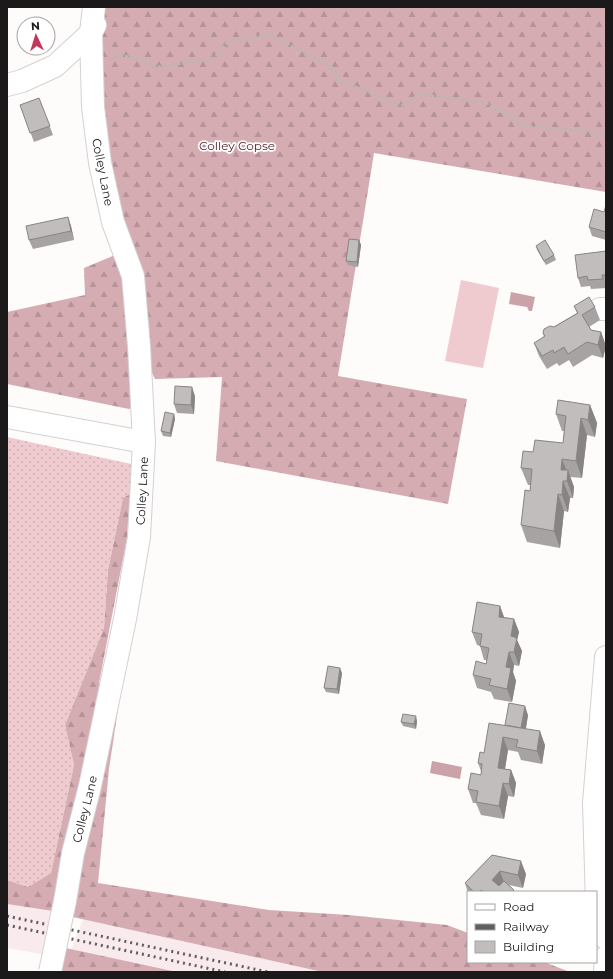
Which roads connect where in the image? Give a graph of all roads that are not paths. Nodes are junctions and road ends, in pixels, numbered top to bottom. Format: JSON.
{"nodes":[{"id":1,"x":94,"y":7,"type":"edge"},
{"id":2,"x":103,"y":7,"type":"edge"},
{"id":3,"x":91,"y":33,"type":"junction"},
{"id":4,"x":7,"y":86,"type":"edge"},
{"id":5,"x":7,"y":417,"type":"edge"},
{"id":6,"x":144,"y":442,"type":"junction"},
{"id":7,"x":606,"y":657,"type":"edge"},
{"id":8,"x":600,"y":831,"type":"edge"},
{"id":9,"x":606,"y":938,"type":"edge"},
{"id":10,"x":606,"y":958,"type":"edge"},
{"id":11,"x":50,"y":972,"type":"edge"},
{"id":12,"x":604,"y":972,"type":"edge"}],
"edges":[{"from":1,"to":3,"type":"street","name":"Colley Lane"},
{"from":2,"to":3,"type":"street"},
{"from":3,"to":4,"type":"street"},
{"from":3,"to":6,"type":"street","name":"Colley Lane"},
{"from":5,"to":6,"type":"street"},
{"from":6,"to":11,"type":"street","name":"Colley Lane","bridge":true},
{"from":7,"to":8,"type":"street"},
{"from":8,"to":9,"type":"street"},
{"from":10,"to":12,"type":"street"}]}
